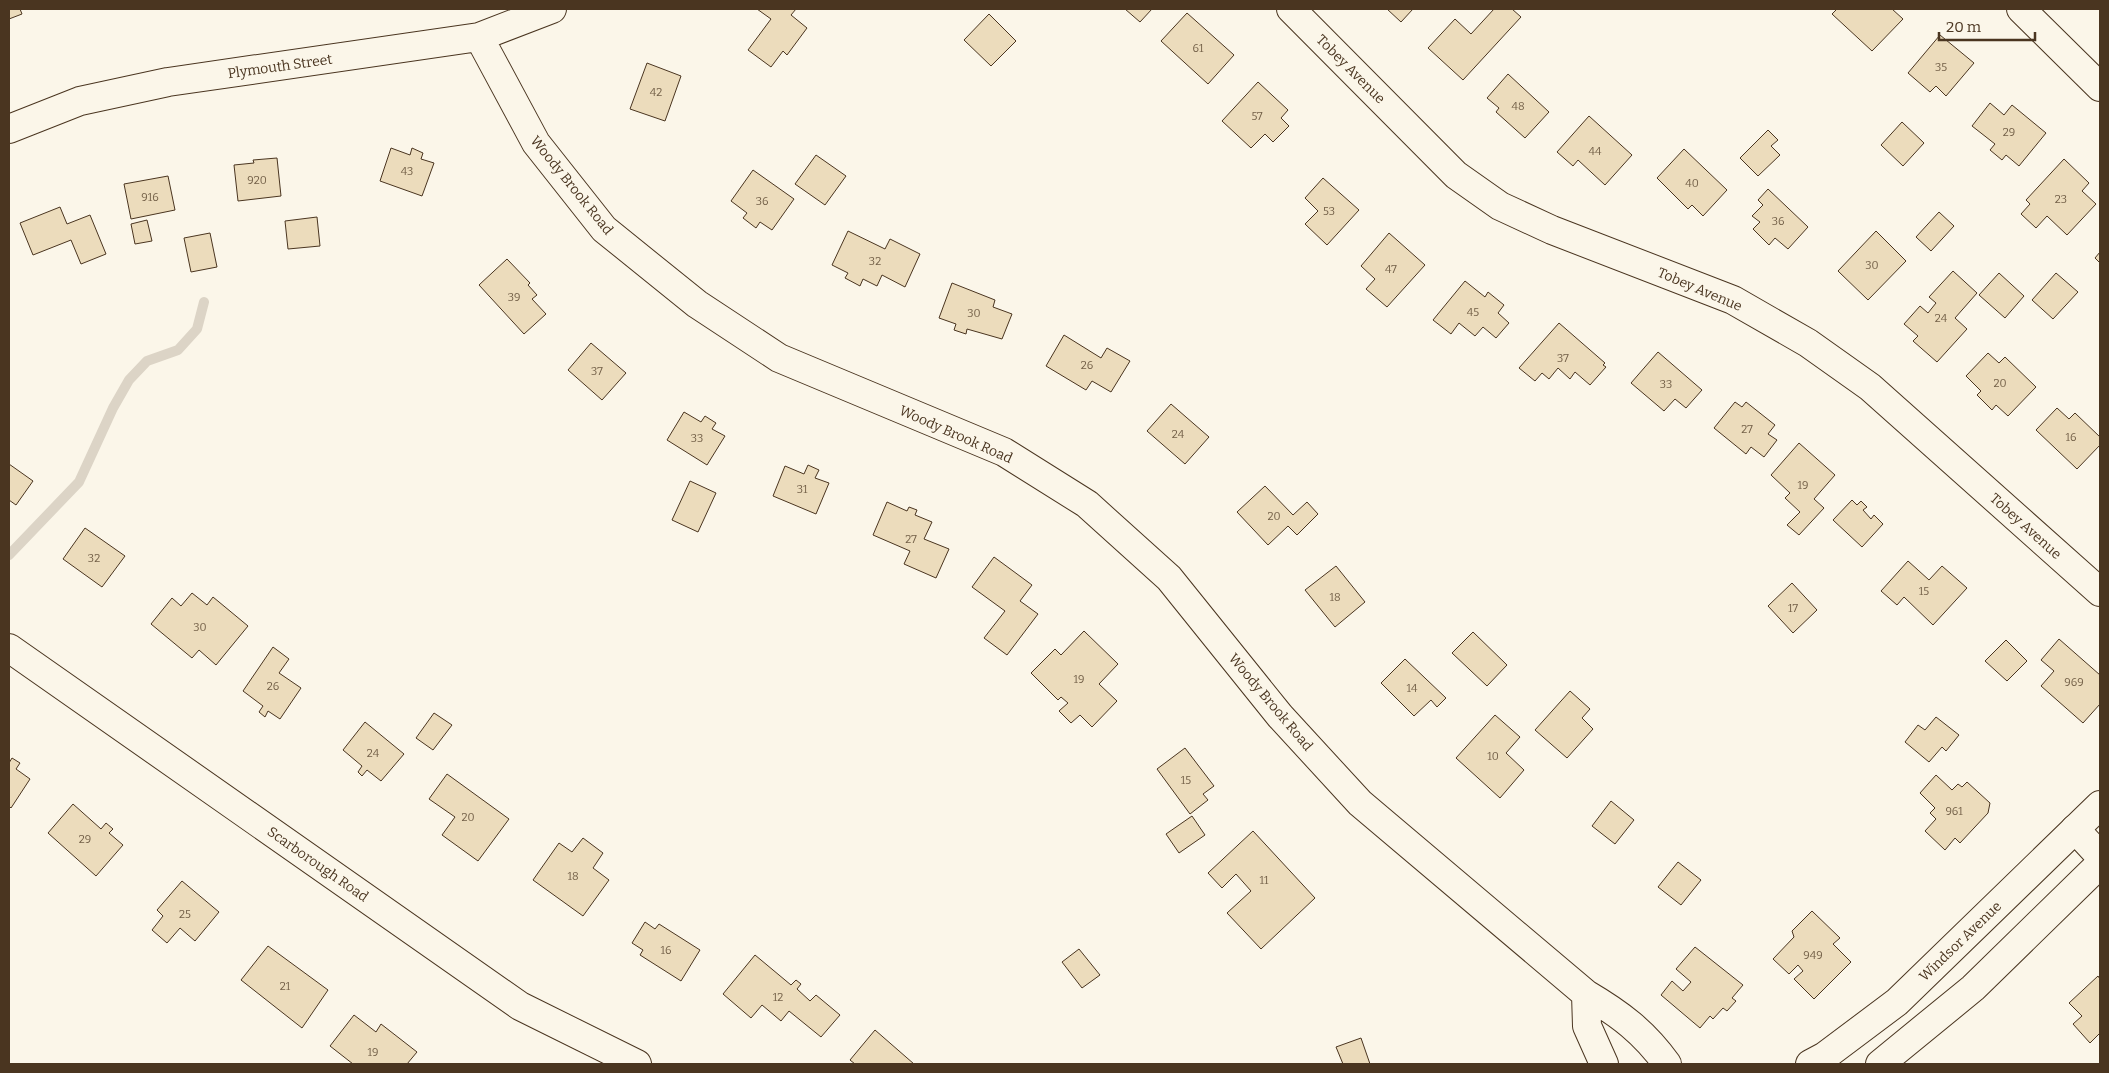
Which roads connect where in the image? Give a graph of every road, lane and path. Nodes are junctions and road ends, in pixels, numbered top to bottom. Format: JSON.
{"nodes":[{"id":1,"x":552,"y":9,"type":"edge"},
{"id":2,"x":1291,"y":9,"type":"edge"},
{"id":3,"x":2021,"y":9,"type":"edge"},
{"id":4,"x":479,"y":37,"type":"junction"},
{"id":5,"x":2100,"y":87,"type":"edge"},
{"id":6,"x":9,"y":129,"type":"edge"},
{"id":7,"x":2100,"y":592,"type":"edge"},
{"id":8,"x":9,"y":648,"type":"edge"},
{"id":9,"x":2100,"y":806,"type":"edge"},
{"id":10,"x":2075,"y":829,"type":"junction"},
{"id":11,"x":2100,"y":856,"type":"edge"},
{"id":12,"x":2100,"y":864,"type":"edge"},
{"id":13,"x":1586,"y":994,"type":"junction"},
{"id":14,"x":637,"y":1064,"type":"edge"},
{"id":15,"x":1604,"y":1064,"type":"edge"},
{"id":16,"x":1667,"y":1064,"type":"edge"},
{"id":17,"x":1810,"y":1064,"type":"edge"},
{"id":18,"x":1880,"y":1064,"type":"edge"}],
"edges":[{"from":1,"to":4,"type":"street","name":"Plymouth Street"},
{"from":2,"to":7,"type":"street","name":"Tobey Avenue"},
{"from":3,"to":5,"type":"street"},
{"from":4,"to":6,"type":"street","name":"Plymouth Street"},
{"from":4,"to":13,"type":"street","name":"Woody Brook Road"},
{"from":8,"to":14,"type":"street","name":"Scarborough Road"},
{"from":9,"to":10,"type":"street","name":"Windsor Avenue"},
{"from":10,"to":11,"type":"street"},
{"from":10,"to":17,"type":"street","name":"Windsor Avenue"},
{"from":12,"to":18,"type":"street"},
{"from":13,"to":15,"type":"street"},
{"from":13,"to":16,"type":"street","name":"Woody Brook Road"}]}
